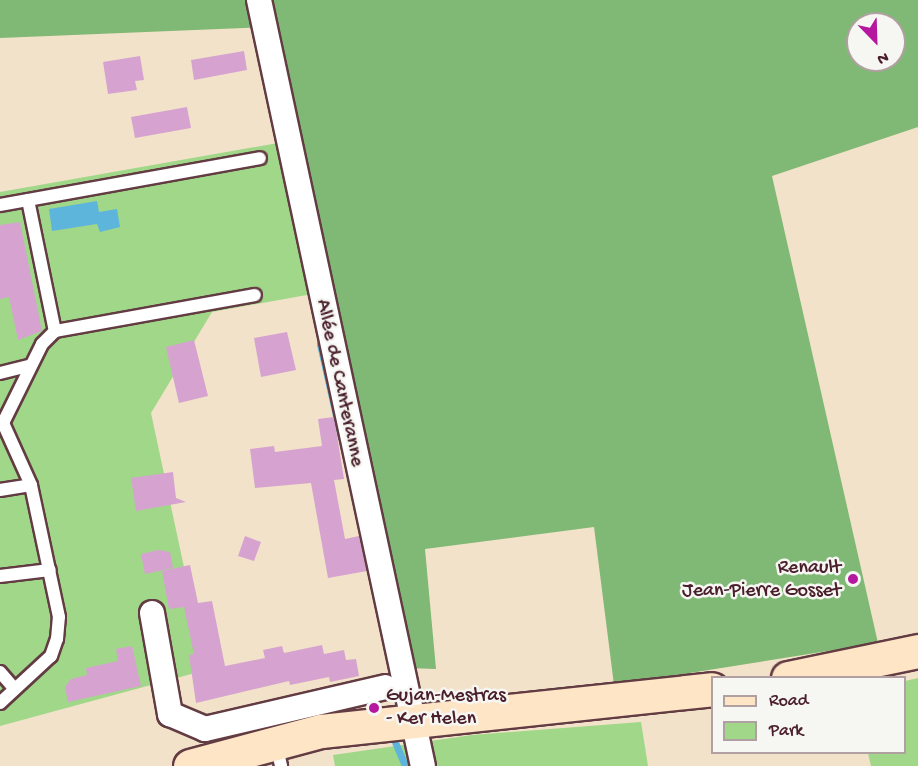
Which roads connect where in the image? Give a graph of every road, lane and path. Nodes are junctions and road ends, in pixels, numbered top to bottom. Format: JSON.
{"nodes":[{"id":1,"x":259,"y":0,"type":"edge"},
{"id":2,"x":260,"y":158,"type":"dead end"},
{"id":3,"x":28,"y":200,"type":"junction"},
{"id":4,"x":0,"y":205,"type":"edge"},
{"id":5,"x":255,"y":295,"type":"dead end"},
{"id":6,"x":55,"y":331,"type":"junction"},
{"id":7,"x":29,"y":366,"type":"junction"},
{"id":8,"x":0,"y":373,"type":"edge"},
{"id":9,"x":1,"y":424,"type":"edge"},
{"id":10,"x":31,"y":485,"type":"junction"},
{"id":11,"x":0,"y":490,"type":"edge"},
{"id":12,"x":50,"y":570,"type":"junction"},
{"id":13,"x":0,"y":576,"type":"edge"},
{"id":14,"x":152,"y":613,"type":"dead end"},
{"id":15,"x":918,"y":651,"type":"edge"},
{"id":16,"x":0,"y":672,"type":"edge"},
{"id":17,"x":798,"y":676,"type":"edge"},
{"id":18,"x":385,"y":687,"type":"dead end"},
{"id":19,"x":14,"y":688,"type":"junction"},
{"id":20,"x":711,"y":689,"type":"edge"},
{"id":21,"x":0,"y":703,"type":"edge"},
{"id":22,"x":414,"y":720,"type":"junction"},
{"id":23,"x":278,"y":754,"type":"edge"},
{"id":24,"x":205,"y":756,"type":"edge"},
{"id":25,"x":423,"y":766,"type":"edge"}],
"edges":[{"from":1,"to":22,"type":"street","name":"Allée de Canteranne"},
{"from":2,"to":3,"type":"lane"},
{"from":3,"to":4,"type":"lane"},
{"from":3,"to":6,"type":"lane"},
{"from":5,"to":6,"type":"lane"},
{"from":6,"to":7,"type":"lane"},
{"from":7,"to":8,"type":"lane"},
{"from":7,"to":9,"type":"lane"},
{"from":9,"to":10,"type":"lane"},
{"from":10,"to":11,"type":"lane"},
{"from":10,"to":12,"type":"lane"},
{"from":12,"to":13,"type":"lane"},
{"from":12,"to":19,"type":"lane"},
{"from":14,"to":24,"type":"street"},
{"from":15,"to":17,"type":"main road"},
{"from":16,"to":19,"type":"lane"},
{"from":18,"to":24,"type":"street"},
{"from":19,"to":21,"type":"lane"},
{"from":20,"to":22,"type":"main road"},
{"from":22,"to":23,"type":"main road"},
{"from":22,"to":25,"type":"street","name":"Allée de Canteranne"},
{"from":23,"to":24,"type":"main road"}]}
